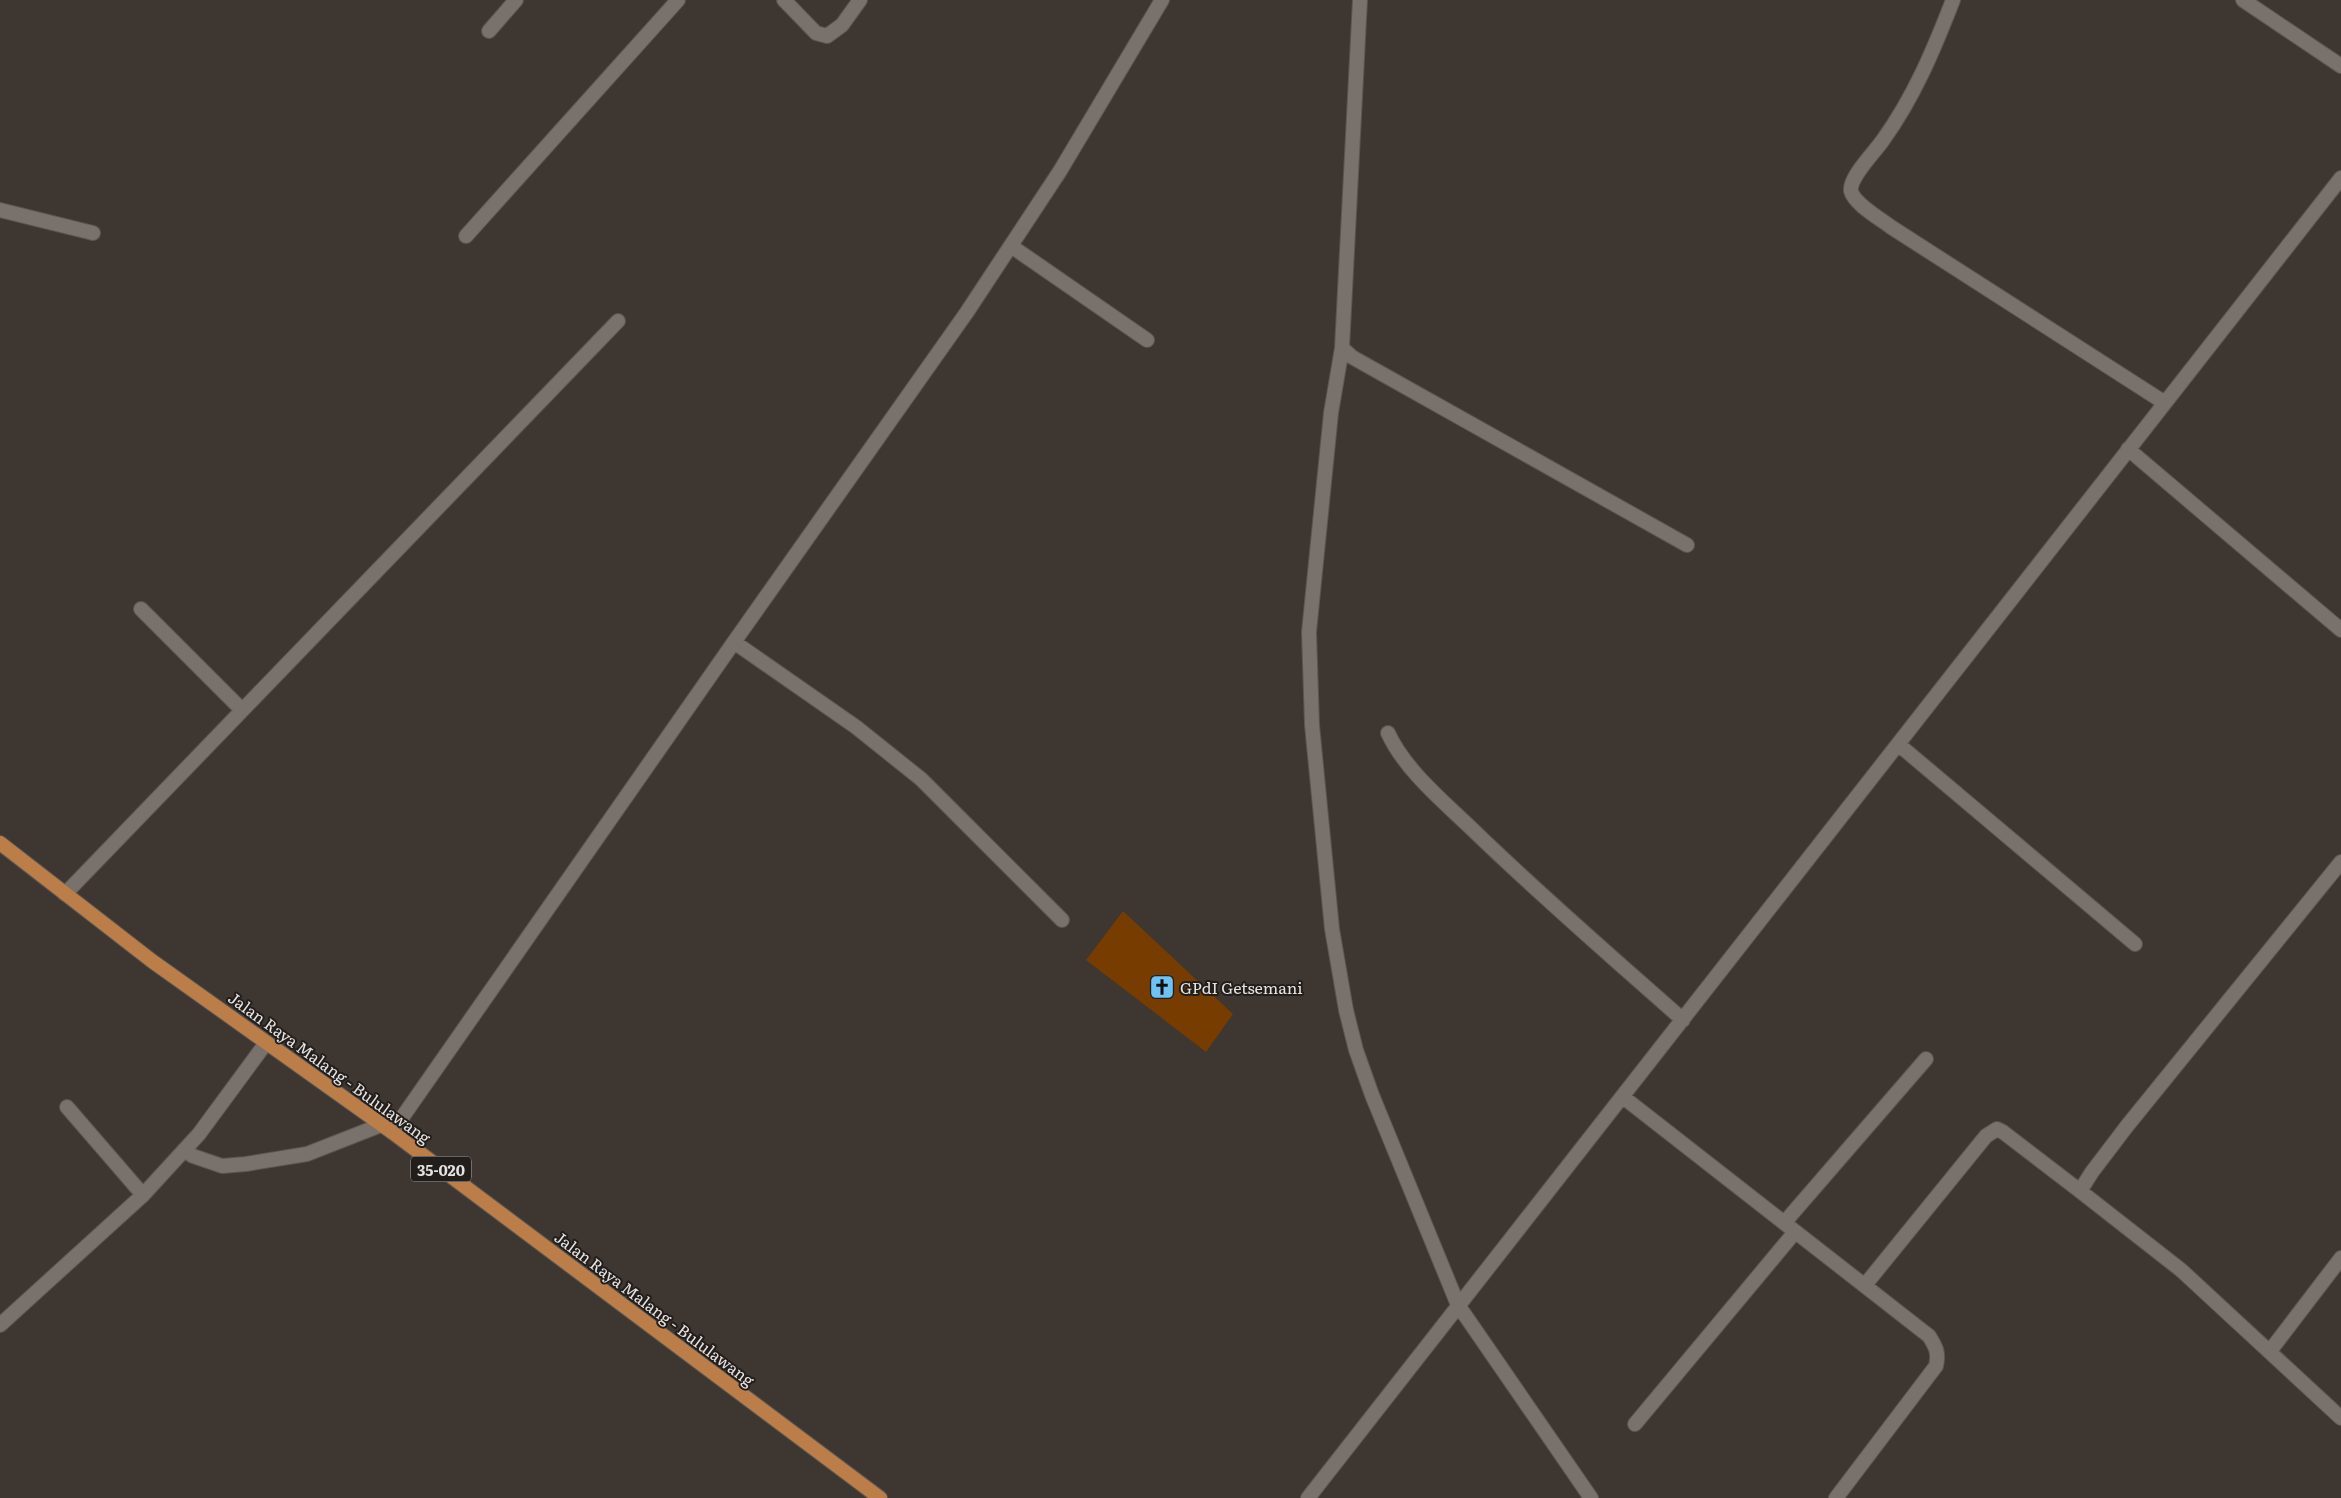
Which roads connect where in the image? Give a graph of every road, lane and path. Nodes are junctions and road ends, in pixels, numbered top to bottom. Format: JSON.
{"nodes":[{"id":1,"x":516,"y":0,"type":"edge"},
{"id":2,"x":678,"y":0,"type":"edge"},
{"id":3,"x":784,"y":0,"type":"edge"},
{"id":4,"x":860,"y":0,"type":"edge"},
{"id":5,"x":1162,"y":0,"type":"edge"},
{"id":6,"x":1360,"y":0,"type":"edge"},
{"id":7,"x":1953,"y":0,"type":"edge"},
{"id":8,"x":2243,"y":0,"type":"edge"},
{"id":9,"x":489,"y":31,"type":"dead end"},
{"id":10,"x":2341,"y":66,"type":"edge"},
{"id":11,"x":2341,"y":178,"type":"edge"},
{"id":12,"x":0,"y":210,"type":"edge"},
{"id":13,"x":93,"y":233,"type":"dead end"},
{"id":14,"x":466,"y":236,"type":"dead end"},
{"id":15,"x":1011,"y":246,"type":"junction"},
{"id":16,"x":618,"y":321,"type":"dead end"},
{"id":17,"x":1147,"y":340,"type":"dead end"},
{"id":18,"x":1342,"y":348,"type":"junction"},
{"id":19,"x":2165,"y":403,"type":"junction"},
{"id":20,"x":2128,"y":449,"type":"junction"},
{"id":21,"x":1687,"y":545,"type":"dead end"},
{"id":22,"x":141,"y":609,"type":"dead end"},
{"id":23,"x":2341,"y":630,"type":"edge"},
{"id":24,"x":734,"y":642,"type":"junction"},
{"id":25,"x":242,"y":710,"type":"junction"},
{"id":26,"x":1388,"y":733,"type":"dead end"},
{"id":27,"x":1898,"y":744,"type":"junction"},
{"id":28,"x":0,"y":843,"type":"edge"},
{"id":29,"x":2341,"y":862,"type":"edge"},
{"id":30,"x":65,"y":894,"type":"junction"},
{"id":31,"x":1062,"y":920,"type":"dead end"},
{"id":32,"x":2135,"y":944,"type":"dead end"},
{"id":33,"x":1683,"y":1020,"type":"junction"},
{"id":34,"x":266,"y":1043,"type":"junction"},
{"id":35,"x":1926,"y":1059,"type":"dead end"},
{"id":36,"x":1623,"y":1097,"type":"junction"},
{"id":37,"x":68,"y":1107,"type":"dead end"},
{"id":38,"x":387,"y":1128,"type":"junction"},
{"id":39,"x":188,"y":1153,"type":"junction"},
{"id":40,"x":2080,"y":1191,"type":"junction"},
{"id":41,"x":143,"y":1194,"type":"junction"},
{"id":42,"x":1784,"y":1223,"type":"junction"},
{"id":43,"x":1795,"y":1232,"type":"junction"},
{"id":44,"x":2341,"y":1258,"type":"edge"},
{"id":45,"x":1865,"y":1286,"type":"junction"},
{"id":46,"x":1458,"y":1305,"type":"junction"},
{"id":47,"x":0,"y":1325,"type":"edge"},
{"id":48,"x":2270,"y":1351,"type":"junction"},
{"id":49,"x":2341,"y":1418,"type":"edge"},
{"id":50,"x":1635,"y":1424,"type":"dead end"},
{"id":51,"x":880,"y":1498,"type":"edge"},
{"id":52,"x":1308,"y":1498,"type":"edge"},
{"id":53,"x":1591,"y":1498,"type":"edge"},
{"id":54,"x":1836,"y":1498,"type":"edge"}],
"edges":[{"from":1,"to":9,"type":"street"},
{"from":2,"to":14,"type":"street"},
{"from":3,"to":4,"type":"street"},
{"from":5,"to":15,"type":"street"},
{"from":6,"to":18,"type":"street"},
{"from":7,"to":19,"type":"street"},
{"from":8,"to":10,"type":"street"},
{"from":11,"to":19,"type":"street"},
{"from":12,"to":13,"type":"street"},
{"from":15,"to":17,"type":"street"},
{"from":15,"to":24,"type":"street"},
{"from":16,"to":25,"type":"street"},
{"from":18,"to":21,"type":"street"},
{"from":18,"to":46,"type":"street"},
{"from":19,"to":20,"type":"street"},
{"from":20,"to":23,"type":"street"},
{"from":20,"to":27,"type":"street"},
{"from":22,"to":25,"type":"street"},
{"from":24,"to":31,"type":"street"},
{"from":24,"to":38,"type":"street"},
{"from":25,"to":30,"type":"street"},
{"from":26,"to":33,"type":"street"},
{"from":27,"to":32,"type":"street"},
{"from":27,"to":33,"type":"street"},
{"from":28,"to":30,"type":"main road","name":"Jalan Raya Malang - Bululawang","number":"35-020"},
{"from":29,"to":40,"type":"street"},
{"from":30,"to":34,"type":"main road","name":"Jalan Raya Malang - Bululawang","number":"35-020"},
{"from":33,"to":36,"type":"street"},
{"from":34,"to":38,"type":"main road","name":"Jalan Raya Malang - Bululawang","number":"35-020"},
{"from":34,"to":39,"type":"street"},
{"from":35,"to":42,"type":"street"},
{"from":36,"to":42,"type":"street"},
{"from":36,"to":46,"type":"street"},
{"from":37,"to":41,"type":"street"},
{"from":38,"to":39,"type":"street"},
{"from":38,"to":51,"type":"main road","name":"Jalan Raya Malang - Bululawang","number":"35-020"},
{"from":39,"to":41,"type":"street"},
{"from":40,"to":45,"type":"street"},
{"from":40,"to":48,"type":"street"},
{"from":41,"to":47,"type":"street"},
{"from":42,"to":43,"type":"street"},
{"from":43,"to":45,"type":"street"},
{"from":43,"to":50,"type":"street"},
{"from":44,"to":48,"type":"street"},
{"from":45,"to":54,"type":"street"},
{"from":46,"to":52,"type":"street"},
{"from":46,"to":53,"type":"street"},
{"from":48,"to":49,"type":"street"}]}
